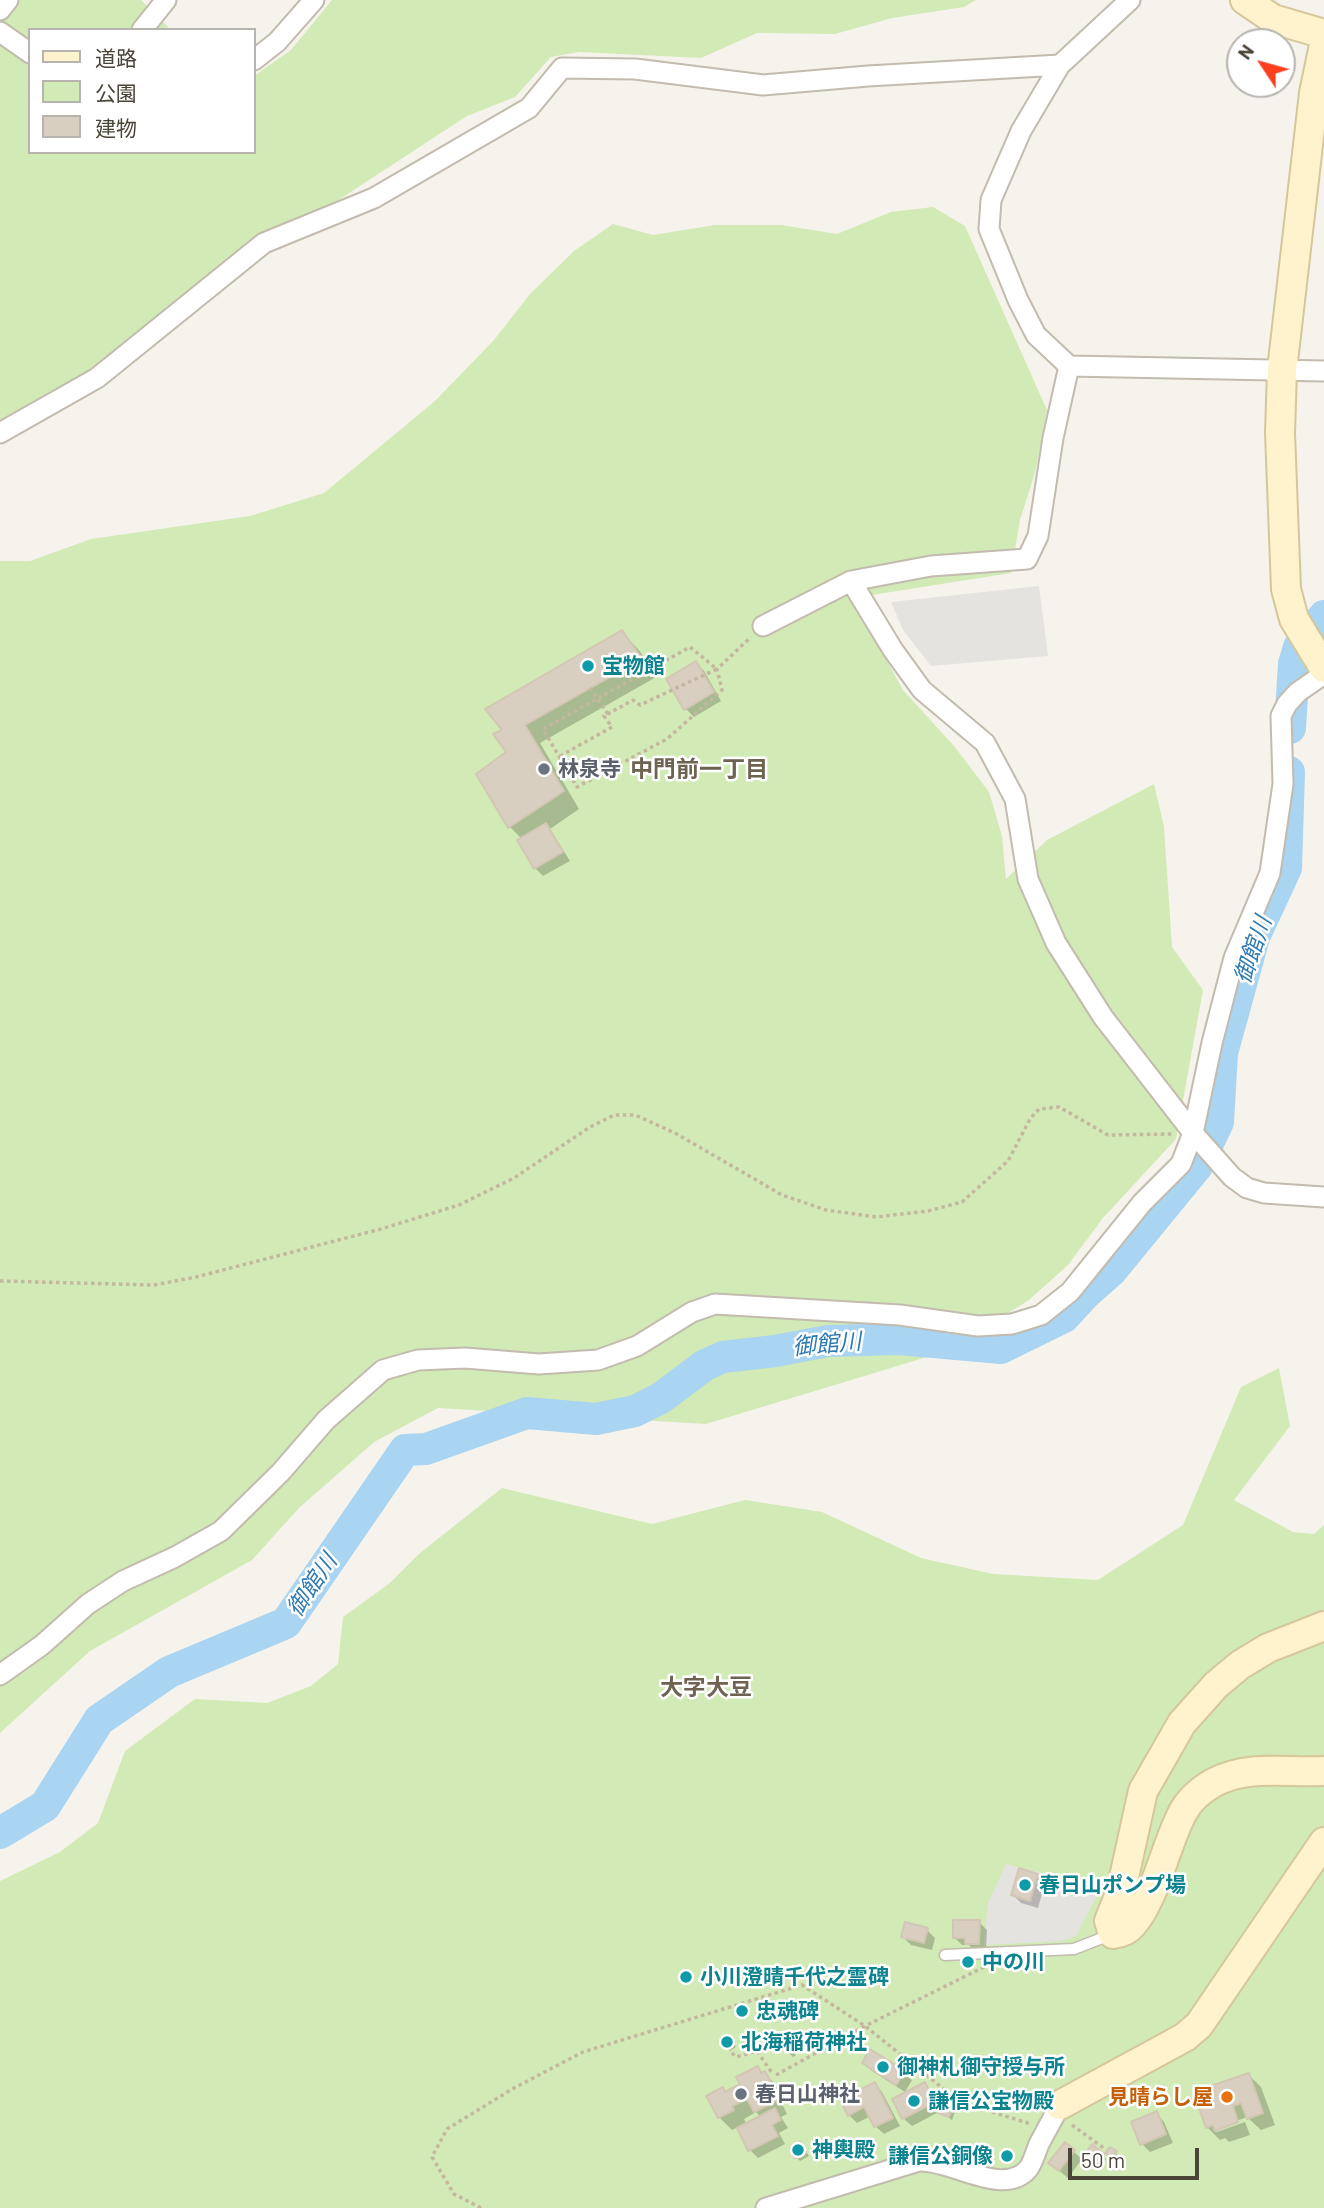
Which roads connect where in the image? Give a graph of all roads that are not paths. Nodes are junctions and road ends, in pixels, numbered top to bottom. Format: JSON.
{"nodes":[{"id":1,"x":8,"y":0,"type":"edge"},
{"id":2,"x":166,"y":0,"type":"edge"},
{"id":3,"x":314,"y":0,"type":"edge"},
{"id":4,"x":1130,"y":0,"type":"edge"},
{"id":5,"x":1245,"y":0,"type":"edge"},
{"id":6,"x":0,"y":10,"type":"edge"},
{"id":7,"x":146,"y":28,"type":"edge"},
{"id":8,"x":0,"y":32,"type":"edge"},
{"id":9,"x":1324,"y":34,"type":"edge"},
{"id":10,"x":1324,"y":45,"type":"edge"},
{"id":11,"x":28,"y":52,"type":"edge"},
{"id":12,"x":256,"y":58,"type":"edge"},
{"id":13,"x":1060,"y":65,"type":"junction"},
{"id":14,"x":1069,"y":366,"type":"junction"},
{"id":15,"x":1282,"y":370,"type":"junction"},
{"id":16,"x":1324,"y":372,"type":"edge"},
{"id":17,"x":0,"y":433,"type":"edge"},
{"id":18,"x":851,"y":581,"type":"junction"},
{"id":19,"x":763,"y":626,"type":"road end"},
{"id":20,"x":1324,"y":668,"type":"edge"},
{"id":21,"x":1324,"y":674,"type":"edge"},
{"id":22,"x":1194,"y":1133,"type":"junction"},
{"id":23,"x":1324,"y":1197,"type":"edge"},
{"id":24,"x":1324,"y":1626,"type":"edge"},
{"id":25,"x":0,"y":1675,"type":"edge"},
{"id":26,"x":1324,"y":1771,"type":"edge"},
{"id":27,"x":1324,"y":1842,"type":"edge"},
{"id":28,"x":1113,"y":1934,"type":"junction"},
{"id":29,"x":946,"y":1955,"type":"dead end"},
{"id":30,"x":1059,"y":2120,"type":"joint"},
{"id":31,"x":766,"y":2208,"type":"edge"}],
"edges":[{"from":1,"to":6,"type":"street"},
{"from":2,"to":7,"type":"street"},
{"from":3,"to":12,"type":"street"},
{"from":4,"to":13,"type":"street"},
{"from":5,"to":9,"type":"main road"},
{"from":8,"to":11,"type":"street"},
{"from":10,"to":15,"type":"main road"},
{"from":13,"to":14,"type":"street"},
{"from":13,"to":17,"type":"street"},
{"from":14,"to":15,"type":"street"},
{"from":14,"to":18,"type":"street"},
{"from":15,"to":16,"type":"street"},
{"from":15,"to":20,"type":"main road"},
{"from":18,"to":19,"type":"street"},
{"from":18,"to":22,"type":"street"},
{"from":21,"to":22,"type":"street"},
{"from":22,"to":23,"type":"street"},
{"from":22,"to":25,"type":"street"},
{"from":24,"to":28,"type":"main road"},
{"from":26,"to":28,"type":"main road"},
{"from":27,"to":30,"type":"main road"},
{"from":28,"to":29,"type":"lane"},
{"from":30,"to":31,"type":"street"}]}
